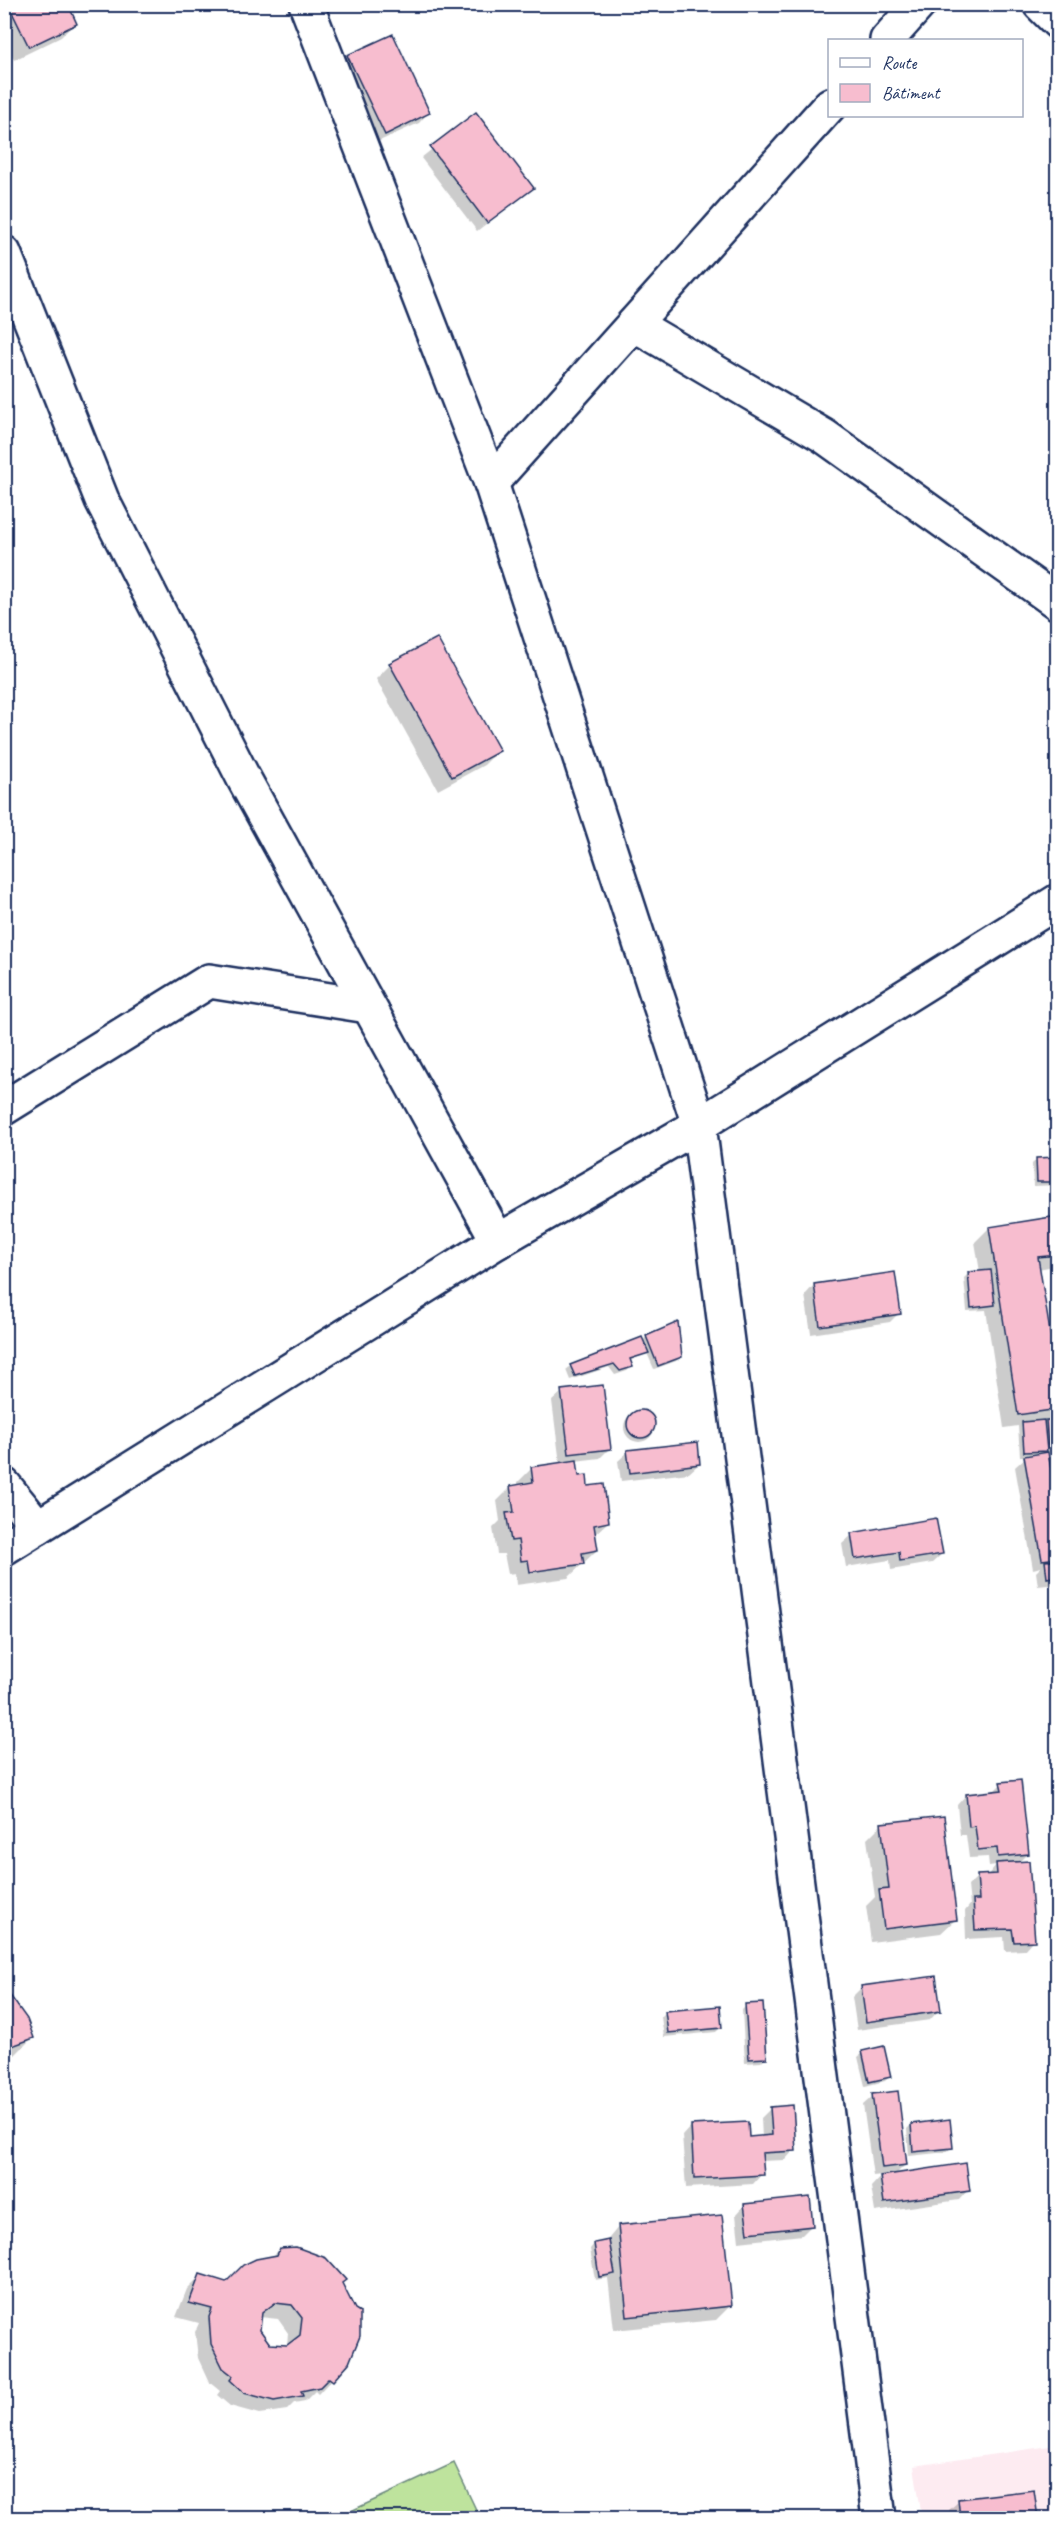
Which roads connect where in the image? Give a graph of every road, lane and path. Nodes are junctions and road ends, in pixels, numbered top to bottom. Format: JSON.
{"nodes":[{"id":1,"x":306,"y":4,"type":"edge"},
{"id":2,"x":919,"y":4,"type":"edge"},
{"id":3,"x":1040,"y":4,"type":"edge"},
{"id":4,"x":1058,"y":22,"type":"edge"},
{"id":5,"x":888,"y":39,"type":"edge"},
{"id":6,"x":828,"y":107,"type":"edge"},
{"id":7,"x":4,"y":253,"type":"edge"},
{"id":8,"x":634,"y":324,"type":"junction"},
{"id":9,"x":490,"y":483,"type":"junction"},
{"id":10,"x":1058,"y":603,"type":"edge"},
{"id":11,"x":1058,"y":901,"type":"edge"},
{"id":12,"x":368,"y":1005,"type":"junction"},
{"id":13,"x":4,"y":1108,"type":"edge"},
{"id":14,"x":699,"y":1125,"type":"junction"},
{"id":15,"x":498,"y":1241,"type":"junction"},
{"id":16,"x":4,"y":1485,"type":"edge"},
{"id":17,"x":38,"y":1527,"type":"junction"},
{"id":18,"x":4,"y":1548,"type":"edge"},
{"id":19,"x":879,"y":2518,"type":"edge"}],
"edges":[{"from":1,"to":9,"type":"street"},
{"from":2,"to":5,"type":"street"},
{"from":3,"to":4,"type":"street"},
{"from":6,"to":8,"type":"street"},
{"from":7,"to":12,"type":"street"},
{"from":8,"to":9,"type":"street"},
{"from":8,"to":10,"type":"street"},
{"from":9,"to":14,"type":"street"},
{"from":11,"to":14,"type":"street"},
{"from":12,"to":13,"type":"street"},
{"from":12,"to":15,"type":"street"},
{"from":14,"to":15,"type":"street"},
{"from":14,"to":19,"type":"street"},
{"from":15,"to":17,"type":"street"},
{"from":16,"to":17,"type":"street"},
{"from":17,"to":18,"type":"street"}]}
